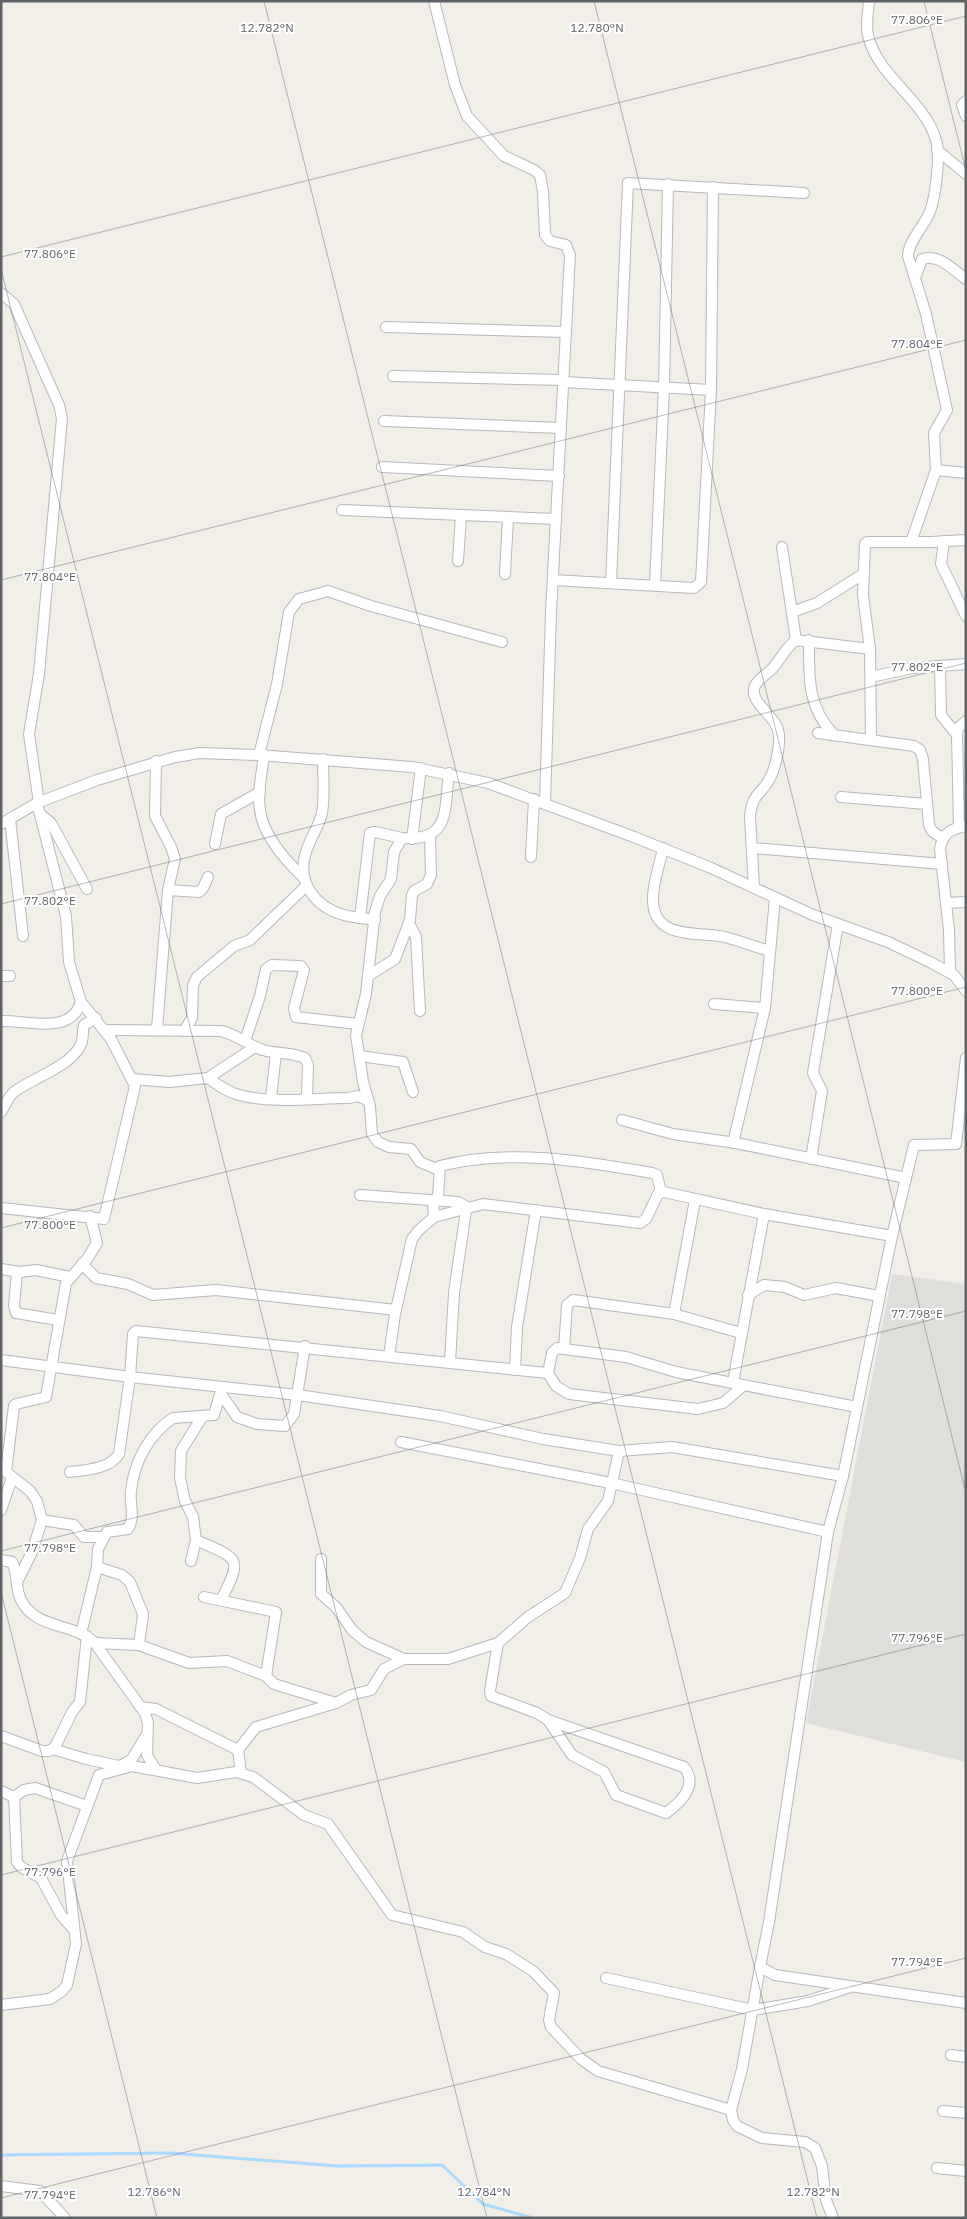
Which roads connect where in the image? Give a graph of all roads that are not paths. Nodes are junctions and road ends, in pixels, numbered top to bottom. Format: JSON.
{"nodes":[{"id":1,"x":434,"y":1,"type":"edge"},
{"id":2,"x":869,"y":1,"type":"edge"},
{"id":3,"x":966,"y":101,"type":"edge"},
{"id":4,"x":966,"y":116,"type":"edge"},
{"id":5,"x":937,"y":150,"type":"junction"},
{"id":6,"x":966,"y":174,"type":"edge"},
{"id":7,"x":668,"y":184,"type":"junction"},
{"id":8,"x":712,"y":187,"type":"junction"},
{"id":9,"x":804,"y":193,"type":"dead end"},
{"id":10,"x":915,"y":278,"type":"junction"},
{"id":11,"x":966,"y":279,"type":"edge"},
{"id":12,"x":1,"y":293,"type":"edge"},
{"id":13,"x":386,"y":327,"type":"dead end"},
{"id":14,"x":565,"y":332,"type":"junction"},
{"id":15,"x":393,"y":376,"type":"dead end"},
{"id":16,"x":563,"y":381,"type":"junction"},
{"id":17,"x":618,"y":385,"type":"junction"},
{"id":18,"x":664,"y":388,"type":"junction"},
{"id":19,"x":711,"y":390,"type":"junction"},
{"id":20,"x":384,"y":421,"type":"dead end"},
{"id":21,"x":561,"y":428,"type":"junction"},
{"id":22,"x":382,"y":468,"type":"dead end"},
{"id":23,"x":936,"y":470,"type":"junction"},
{"id":24,"x":966,"y":473,"type":"edge"},
{"id":25,"x":559,"y":476,"type":"junction"},
{"id":26,"x":342,"y":510,"type":"dead end"},
{"id":27,"x":462,"y":516,"type":"junction"},
{"id":28,"x":508,"y":518,"type":"junction"},
{"id":29,"x":556,"y":520,"type":"junction"},
{"id":30,"x":966,"y":540,"type":"edge"},
{"id":31,"x":944,"y":541,"type":"junction"},
{"id":32,"x":911,"y":542,"type":"junction"},
{"id":33,"x":782,"y":546,"type":"dead end"},
{"id":34,"x":458,"y":561,"type":"dead end"},
{"id":35,"x":505,"y":574,"type":"dead end"},
{"id":36,"x":863,"y":574,"type":"junction"},
{"id":37,"x":553,"y":580,"type":"junction"},
{"id":38,"x":611,"y":583,"type":"junction"},
{"id":39,"x":655,"y":586,"type":"junction"},
{"id":40,"x":792,"y":612,"type":"junction"},
{"id":41,"x":966,"y":616,"type":"edge"},
{"id":42,"x":796,"y":640,"type":"junction"},
{"id":43,"x":809,"y":640,"type":"junction"},
{"id":44,"x":502,"y":642,"type":"dead end"},
{"id":45,"x":870,"y":649,"type":"junction"},
{"id":46,"x":965,"y":662,"type":"edge"},
{"id":47,"x":940,"y":666,"type":"junction"},
{"id":48,"x":871,"y":677,"type":"junction"},
{"id":49,"x":966,"y":720,"type":"edge"},
{"id":50,"x":818,"y":733,"type":"dead end"},
{"id":51,"x":834,"y":735,"type":"junction"},
{"id":52,"x":957,"y":735,"type":"junction"},
{"id":53,"x":871,"y":740,"type":"junction"},
{"id":54,"x":261,"y":755,"type":"junction"},
{"id":55,"x":323,"y":759,"type":"junction"},
{"id":56,"x":156,"y":761,"type":"junction"},
{"id":57,"x":421,"y":768,"type":"junction"},
{"id":58,"x":449,"y":773,"type":"junction"},
{"id":59,"x":260,"y":792,"type":"junction"},
{"id":60,"x":841,"y":797,"type":"dead end"},
{"id":61,"x":534,"y":799,"type":"junction"},
{"id":62,"x":38,"y":803,"type":"junction"},
{"id":63,"x":545,"y":803,"type":"junction"},
{"id":64,"x":926,"y":804,"type":"junction"},
{"id":65,"x":40,"y":814,"type":"junction"},
{"id":66,"x":6,"y":821,"type":"edge"},
{"id":67,"x":962,"y":827,"type":"edge"},
{"id":68,"x":430,"y":835,"type":"junction"},
{"id":69,"x":407,"y":838,"type":"junction"},
{"id":70,"x":942,"y":838,"type":"junction"},
{"id":71,"x":215,"y":844,"type":"dead end"},
{"id":72,"x":663,"y":848,"type":"junction"},
{"id":73,"x":752,"y":848,"type":"junction"},
{"id":74,"x":531,"y":857,"type":"dead end"},
{"id":75,"x":942,"y":864,"type":"junction"},
{"id":76,"x":208,"y":877,"type":"dead end"},
{"id":77,"x":305,"y":882,"type":"junction"},
{"id":78,"x":754,"y":888,"type":"junction"},
{"id":79,"x":87,"y":889,"type":"dead end"},
{"id":80,"x":168,"y":890,"type":"junction"},
{"id":81,"x":775,"y":898,"type":"junction"},
{"id":82,"x":966,"y":902,"type":"edge"},
{"id":83,"x":946,"y":903,"type":"junction"},
{"id":84,"x":360,"y":918,"type":"junction"},
{"id":85,"x":374,"y":920,"type":"junction"},
{"id":86,"x":409,"y":923,"type":"junction"},
{"id":87,"x":838,"y":924,"type":"junction"},
{"id":88,"x":23,"y":936,"type":"dead end"},
{"id":89,"x":770,"y":951,"type":"junction"},
{"id":90,"x":950,"y":973,"type":"junction"},
{"id":91,"x":368,"y":976,"type":"junction"},
{"id":92,"x":966,"y":991,"type":"edge"},
{"id":93,"x":81,"y":1002,"type":"junction"},
{"id":94,"x":714,"y":1004,"type":"dead end"},
{"id":95,"x":765,"y":1008,"type":"junction"},
{"id":96,"x":420,"y":1011,"type":"dead end"},
{"id":97,"x":96,"y":1018,"type":"junction"},
{"id":98,"x":67,"y":1020,"type":"junction"},
{"id":99,"x":1,"y":1021,"type":"edge"},
{"id":100,"x":358,"y":1024,"type":"junction"},
{"id":101,"x":84,"y":1025,"type":"junction"},
{"id":102,"x":157,"y":1029,"type":"junction"},
{"id":103,"x":105,"y":1030,"type":"junction"},
{"id":104,"x":184,"y":1032,"type":"junction"},
{"id":105,"x":245,"y":1041,"type":"junction"},
{"id":106,"x":255,"y":1046,"type":"junction"},
{"id":107,"x":276,"y":1053,"type":"junction"},
{"id":108,"x":360,"y":1056,"type":"junction"},
{"id":109,"x":966,"y":1058,"type":"edge"},
{"id":110,"x":208,"y":1078,"type":"junction"},
{"id":111,"x":133,"y":1079,"type":"junction"},
{"id":112,"x":413,"y":1092,"type":"dead end"},
{"id":113,"x":271,"y":1098,"type":"junction"},
{"id":114,"x":307,"y":1098,"type":"junction"},
{"id":115,"x":367,"y":1100,"type":"junction"},
{"id":116,"x":1,"y":1112,"type":"edge"},
{"id":117,"x":622,"y":1120,"type":"dead end"},
{"id":118,"x":732,"y":1143,"type":"junction"},
{"id":119,"x":811,"y":1159,"type":"junction"},
{"id":120,"x":439,"y":1170,"type":"junction"},
{"id":121,"x":906,"y":1178,"type":"junction"},
{"id":122,"x":661,"y":1192,"type":"junction"},
{"id":123,"x":360,"y":1195,"type":"dead end"},
{"id":124,"x":695,"y":1200,"type":"junction"},
{"id":125,"x":433,"y":1202,"type":"junction"},
{"id":126,"x":1,"y":1208,"type":"edge"},
{"id":127,"x":467,"y":1209,"type":"junction"},
{"id":128,"x":536,"y":1210,"type":"junction"},
{"id":129,"x":764,"y":1214,"type":"junction"},
{"id":130,"x":90,"y":1216,"type":"junction"},
{"id":131,"x":434,"y":1218,"type":"junction"},
{"id":132,"x":892,"y":1236,"type":"junction"},
{"id":133,"x":82,"y":1264,"type":"junction"},
{"id":134,"x":1,"y":1269,"type":"edge"},
{"id":135,"x":17,"y":1272,"type":"junction"},
{"id":136,"x":70,"y":1278,"type":"junction"},
{"id":137,"x":748,"y":1294,"type":"junction"},
{"id":138,"x":880,"y":1296,"type":"junction"},
{"id":139,"x":396,"y":1310,"type":"junction"},
{"id":140,"x":674,"y":1314,"type":"junction"},
{"id":141,"x":58,"y":1320,"type":"junction"},
{"id":142,"x":741,"y":1333,"type":"junction"},
{"id":143,"x":305,"y":1346,"type":"junction"},
{"id":144,"x":564,"y":1349,"type":"junction"},
{"id":145,"x":389,"y":1356,"type":"junction"},
{"id":146,"x":1,"y":1360,"type":"edge"},
{"id":147,"x":450,"y":1362,"type":"junction"},
{"id":148,"x":50,"y":1368,"type":"junction"},
{"id":149,"x":515,"y":1370,"type":"junction"},
{"id":150,"x":548,"y":1373,"type":"junction"},
{"id":151,"x":130,"y":1377,"type":"junction"},
{"id":152,"x":733,"y":1382,"type":"junction"},
{"id":153,"x":743,"y":1386,"type":"junction"},
{"id":154,"x":222,"y":1391,"type":"junction"},
{"id":155,"x":298,"y":1395,"type":"junction"},
{"id":156,"x":857,"y":1407,"type":"junction"},
{"id":157,"x":202,"y":1417,"type":"junction"},
{"id":158,"x":1,"y":1419,"type":"edge"},
{"id":159,"x":13,"y":1420,"type":"junction"},
{"id":160,"x":401,"y":1442,"type":"dead end"},
{"id":161,"x":619,"y":1451,"type":"junction"},
{"id":162,"x":70,"y":1472,"type":"dead end"},
{"id":163,"x":843,"y":1476,"type":"junction"},
{"id":164,"x":12,"y":1478,"type":"junction"},
{"id":165,"x":611,"y":1483,"type":"junction"},
{"id":166,"x":1,"y":1510,"type":"edge"},
{"id":167,"x":42,"y":1520,"type":"junction"},
{"id":168,"x":828,"y":1532,"type":"junction"},
{"id":169,"x":104,"y":1536,"type":"junction"},
{"id":170,"x":196,"y":1540,"type":"junction"},
{"id":171,"x":321,"y":1559,"type":"dead end"},
{"id":172,"x":1,"y":1560,"type":"edge"},
{"id":173,"x":191,"y":1561,"type":"dead end"},
{"id":174,"x":97,"y":1567,"type":"junction"},
{"id":175,"x":17,"y":1582,"type":"junction"},
{"id":176,"x":204,"y":1597,"type":"dead end"},
{"id":177,"x":221,"y":1600,"type":"junction"},
{"id":178,"x":88,"y":1638,"type":"junction"},
{"id":179,"x":498,"y":1643,"type":"junction"},
{"id":180,"x":139,"y":1645,"type":"junction"},
{"id":181,"x":404,"y":1659,"type":"junction"},
{"id":182,"x":266,"y":1676,"type":"junction"},
{"id":183,"x":336,"y":1703,"type":"junction"},
{"id":184,"x":140,"y":1707,"type":"junction"},
{"id":185,"x":548,"y":1720,"type":"junction"},
{"id":186,"x":147,"y":1733,"type":"junction"},
{"id":187,"x":1,"y":1736,"type":"edge"},
{"id":188,"x":53,"y":1749,"type":"junction"},
{"id":189,"x":238,"y":1750,"type":"junction"},
{"id":190,"x":124,"y":1766,"type":"junction"},
{"id":191,"x":156,"y":1770,"type":"junction"},
{"id":192,"x":241,"y":1773,"type":"junction"},
{"id":193,"x":1,"y":1790,"type":"edge"},
{"id":194,"x":14,"y":1797,"type":"junction"},
{"id":195,"x":86,"y":1806,"type":"junction"},
{"id":196,"x":74,"y":1931,"type":"junction"},
{"id":197,"x":760,"y":1967,"type":"junction"},
{"id":198,"x":606,"y":1978,"type":"dead end"},
{"id":199,"x":854,"y":1986,"type":"junction"},
{"id":200,"x":966,"y":2003,"type":"edge"},
{"id":201,"x":1,"y":2005,"type":"edge"},
{"id":202,"x":753,"y":2010,"type":"junction"},
{"id":203,"x":951,"y":2055,"type":"dead end"},
{"id":204,"x":966,"y":2057,"type":"edge"},
{"id":205,"x":731,"y":2110,"type":"junction"},
{"id":206,"x":943,"y":2111,"type":"dead end"},
{"id":207,"x":966,"y":2113,"type":"edge"},
{"id":208,"x":937,"y":2168,"type":"dead end"},
{"id":209,"x":966,"y":2171,"type":"edge"},
{"id":210,"x":1,"y":2186,"type":"edge"},
{"id":211,"x":64,"y":2218,"type":"edge"},
{"id":212,"x":833,"y":2218,"type":"edge"}],
"edges":[{"from":1,"to":14,"type":"street"},
{"from":2,"to":5,"type":"street"},
{"from":3,"to":4,"type":"street"},
{"from":5,"to":6,"type":"street"},
{"from":5,"to":10,"type":"street"},
{"from":7,"to":8,"type":"street"},
{"from":7,"to":17,"type":"street"},
{"from":7,"to":18,"type":"street"},
{"from":8,"to":9,"type":"street"},
{"from":8,"to":19,"type":"street"},
{"from":10,"to":11,"type":"street"},
{"from":10,"to":23,"type":"street"},
{"from":12,"to":62,"type":"street"},
{"from":13,"to":14,"type":"street"},
{"from":14,"to":16,"type":"street"},
{"from":15,"to":16,"type":"street"},
{"from":16,"to":17,"type":"street"},
{"from":16,"to":21,"type":"street"},
{"from":17,"to":18,"type":"street"},
{"from":17,"to":38,"type":"street"},
{"from":18,"to":19,"type":"street"},
{"from":18,"to":39,"type":"street"},
{"from":19,"to":39,"type":"street"},
{"from":20,"to":21,"type":"street"},
{"from":21,"to":25,"type":"street"},
{"from":22,"to":25,"type":"street"},
{"from":23,"to":24,"type":"street"},
{"from":23,"to":32,"type":"street"},
{"from":25,"to":29,"type":"street"},
{"from":26,"to":27,"type":"street"},
{"from":27,"to":28,"type":"street"},
{"from":27,"to":34,"type":"street"},
{"from":28,"to":29,"type":"street"},
{"from":28,"to":35,"type":"street"},
{"from":29,"to":37,"type":"street"},
{"from":30,"to":31,"type":"street"},
{"from":31,"to":32,"type":"street"},
{"from":31,"to":41,"type":"street"},
{"from":32,"to":36,"type":"street"},
{"from":33,"to":40,"type":"street"},
{"from":36,"to":40,"type":"street"},
{"from":36,"to":45,"type":"street"},
{"from":37,"to":38,"type":"street"},
{"from":37,"to":63,"type":"street"},
{"from":38,"to":39,"type":"street"},
{"from":40,"to":42,"type":"street"},
{"from":42,"to":43,"type":"street"},
{"from":42,"to":73,"type":"street"},
{"from":43,"to":45,"type":"street"},
{"from":43,"to":51,"type":"street"},
{"from":44,"to":54,"type":"street"},
{"from":45,"to":48,"type":"street"},
{"from":46,"to":47,"type":"street"},
{"from":47,"to":48,"type":"street"},
{"from":47,"to":52,"type":"street"},
{"from":48,"to":53,"type":"street"},
{"from":49,"to":52,"type":"street"},
{"from":50,"to":51,"type":"street"},
{"from":51,"to":53,"type":"street"},
{"from":52,"to":67,"type":"street"},
{"from":53,"to":64,"type":"street"},
{"from":54,"to":55,"type":"street"},
{"from":54,"to":56,"type":"street"},
{"from":54,"to":59,"type":"street"},
{"from":55,"to":57,"type":"street"},
{"from":55,"to":77,"type":"street"},
{"from":56,"to":62,"type":"street"},
{"from":56,"to":80,"type":"street"},
{"from":57,"to":58,"type":"street"},
{"from":57,"to":69,"type":"street"},
{"from":58,"to":61,"type":"street"},
{"from":58,"to":68,"type":"street"},
{"from":59,"to":71,"type":"street"},
{"from":59,"to":77,"type":"street"},
{"from":60,"to":64,"type":"street"},
{"from":61,"to":63,"type":"street"},
{"from":61,"to":74,"type":"street"},
{"from":62,"to":65,"type":"street"},
{"from":62,"to":66,"type":"street"},
{"from":63,"to":72,"type":"street"},
{"from":64,"to":70,"type":"street"},
{"from":65,"to":79,"type":"street"},
{"from":65,"to":93,"type":"street"},
{"from":66,"to":88,"type":"street"},
{"from":67,"to":70,"type":"street"},
{"from":68,"to":69,"type":"street"},
{"from":68,"to":86,"type":"street"},
{"from":69,"to":84,"type":"street"},
{"from":69,"to":85,"type":"street"},
{"from":70,"to":75,"type":"street"},
{"from":72,"to":78,"type":"street"},
{"from":72,"to":89,"type":"street"},
{"from":73,"to":75,"type":"street"},
{"from":73,"to":78,"type":"street"},
{"from":75,"to":83,"type":"street"},
{"from":76,"to":80,"type":"street"},
{"from":77,"to":84,"type":"street"},
{"from":77,"to":104,"type":"street"},
{"from":78,"to":81,"type":"street"},
{"from":80,"to":102,"type":"street"},
{"from":81,"to":87,"type":"street"},
{"from":81,"to":89,"type":"street"},
{"from":82,"to":83,"type":"street"},
{"from":83,"to":90,"type":"street"},
{"from":84,"to":85,"type":"street"},
{"from":85,"to":91,"type":"street"},
{"from":86,"to":91,"type":"street"},
{"from":86,"to":96,"type":"street"},
{"from":87,"to":90,"type":"street"},
{"from":87,"to":119,"type":"street"},
{"from":89,"to":95,"type":"street"},
{"from":90,"to":92,"type":"street"},
{"from":91,"to":100,"type":"street"},
{"from":93,"to":97,"type":"street"},
{"from":93,"to":98,"type":"street"},
{"from":94,"to":95,"type":"street"},
{"from":95,"to":118,"type":"street"},
{"from":97,"to":101,"type":"street"},
{"from":97,"to":103,"type":"street"},
{"from":98,"to":99,"type":"street"},
{"from":98,"to":101,"type":"street"},
{"from":100,"to":105,"type":"street"},
{"from":100,"to":108,"type":"street"},
{"from":101,"to":116,"type":"street"},
{"from":102,"to":103,"type":"street"},
{"from":102,"to":104,"type":"street"},
{"from":103,"to":111,"type":"street"},
{"from":104,"to":105,"type":"street"},
{"from":105,"to":106,"type":"street"},
{"from":106,"to":107,"type":"street"},
{"from":106,"to":110,"type":"street"},
{"from":107,"to":113,"type":"street"},
{"from":107,"to":114,"type":"street"},
{"from":108,"to":112,"type":"street"},
{"from":108,"to":115,"type":"street"},
{"from":109,"to":121,"type":"street"},
{"from":110,"to":111,"type":"street"},
{"from":110,"to":113,"type":"street"},
{"from":111,"to":130,"type":"street"},
{"from":113,"to":114,"type":"street"},
{"from":114,"to":115,"type":"street"},
{"from":115,"to":120,"type":"street"},
{"from":117,"to":118,"type":"street"},
{"from":118,"to":119,"type":"street"},
{"from":119,"to":121,"type":"street"},
{"from":120,"to":122,"type":"street"},
{"from":120,"to":125,"type":"street"},
{"from":121,"to":132,"type":"street"},
{"from":122,"to":124,"type":"street"},
{"from":122,"to":128,"type":"street"},
{"from":123,"to":125,"type":"street"},
{"from":124,"to":129,"type":"street"},
{"from":124,"to":140,"type":"street"},
{"from":125,"to":127,"type":"street"},
{"from":125,"to":131,"type":"street"},
{"from":126,"to":130,"type":"street"},
{"from":127,"to":128,"type":"street"},
{"from":127,"to":131,"type":"street"},
{"from":127,"to":147,"type":"street"},
{"from":128,"to":149,"type":"street"},
{"from":129,"to":132,"type":"street"},
{"from":129,"to":137,"type":"street"},
{"from":130,"to":133,"type":"street"},
{"from":131,"to":139,"type":"street"},
{"from":132,"to":138,"type":"street"},
{"from":133,"to":136,"type":"street"},
{"from":133,"to":139,"type":"street"},
{"from":134,"to":135,"type":"street"},
{"from":135,"to":136,"type":"street"},
{"from":135,"to":141,"type":"street"},
{"from":136,"to":141,"type":"street"},
{"from":137,"to":138,"type":"street"},
{"from":137,"to":142,"type":"street"},
{"from":138,"to":156,"type":"street"},
{"from":139,"to":145,"type":"street"},
{"from":140,"to":142,"type":"street"},
{"from":140,"to":144,"type":"street"},
{"from":141,"to":148,"type":"street"},
{"from":142,"to":152,"type":"street"},
{"from":143,"to":145,"type":"street"},
{"from":143,"to":151,"type":"street"},
{"from":143,"to":155,"type":"street"},
{"from":144,"to":150,"type":"street"},
{"from":144,"to":152,"type":"street"},
{"from":145,"to":147,"type":"street"},
{"from":146,"to":148,"type":"street"},
{"from":147,"to":149,"type":"street"},
{"from":148,"to":151,"type":"street"},
{"from":148,"to":159,"type":"street"},
{"from":149,"to":150,"type":"street"},
{"from":150,"to":153,"type":"street"},
{"from":151,"to":154,"type":"street"},
{"from":151,"to":162,"type":"street"},
{"from":152,"to":153,"type":"street"},
{"from":153,"to":156,"type":"street"},
{"from":154,"to":155,"type":"street"},
{"from":154,"to":155,"type":"street"},
{"from":154,"to":157,"type":"street"},
{"from":155,"to":161,"type":"street"},
{"from":156,"to":163,"type":"street"},
{"from":157,"to":169,"type":"street"},
{"from":157,"to":170,"type":"street"},
{"from":158,"to":159,"type":"street"},
{"from":159,"to":164,"type":"street"},
{"from":160,"to":165,"type":"street"},
{"from":161,"to":163,"type":"street"},
{"from":161,"to":165,"type":"street"},
{"from":163,"to":168,"type":"street"},
{"from":164,"to":166,"type":"street"},
{"from":164,"to":167,"type":"street"},
{"from":165,"to":168,"type":"street"},
{"from":165,"to":179,"type":"street"},
{"from":167,"to":169,"type":"street"},
{"from":167,"to":175,"type":"street"},
{"from":168,"to":197,"type":"street"},
{"from":169,"to":174,"type":"street"},
{"from":170,"to":173,"type":"street"},
{"from":170,"to":177,"type":"street"},
{"from":171,"to":181,"type":"street"},
{"from":172,"to":175,"type":"street"},
{"from":174,"to":178,"type":"street"},
{"from":174,"to":180,"type":"street"},
{"from":175,"to":178,"type":"street"},
{"from":176,"to":177,"type":"street"},
{"from":177,"to":182,"type":"street"},
{"from":178,"to":180,"type":"street"},
{"from":178,"to":184,"type":"street"},
{"from":178,"to":188,"type":"street"},
{"from":179,"to":181,"type":"street"},
{"from":179,"to":185,"type":"street"},
{"from":180,"to":182,"type":"street"},
{"from":181,"to":183,"type":"street"},
{"from":182,"to":183,"type":"street"},
{"from":183,"to":189,"type":"street"},
{"from":184,"to":186,"type":"street"},
{"from":184,"to":189,"type":"street"},
{"from":185,"to":185,"type":"street"},
{"from":186,"to":190,"type":"street"},
{"from":186,"to":191,"type":"street"},
{"from":187,"to":188,"type":"street"},
{"from":188,"to":190,"type":"street"},
{"from":189,"to":192,"type":"street"},
{"from":190,"to":191,"type":"street"},
{"from":190,"to":195,"type":"street"},
{"from":191,"to":192,"type":"street"},
{"from":192,"to":205,"type":"street"},
{"from":193,"to":194,"type":"street"},
{"from":194,"to":195,"type":"street"},
{"from":194,"to":196,"type":"street"},
{"from":195,"to":196,"type":"street"},
{"from":196,"to":201,"type":"street"},
{"from":197,"to":199,"type":"street"},
{"from":197,"to":202,"type":"street"},
{"from":198,"to":202,"type":"street"},
{"from":199,"to":200,"type":"street"},
{"from":199,"to":202,"type":"street"},
{"from":202,"to":205,"type":"street"},
{"from":203,"to":204,"type":"street"},
{"from":205,"to":212,"type":"street"},
{"from":206,"to":207,"type":"street"},
{"from":208,"to":209,"type":"street"},
{"from":210,"to":211,"type":"street"}]}
